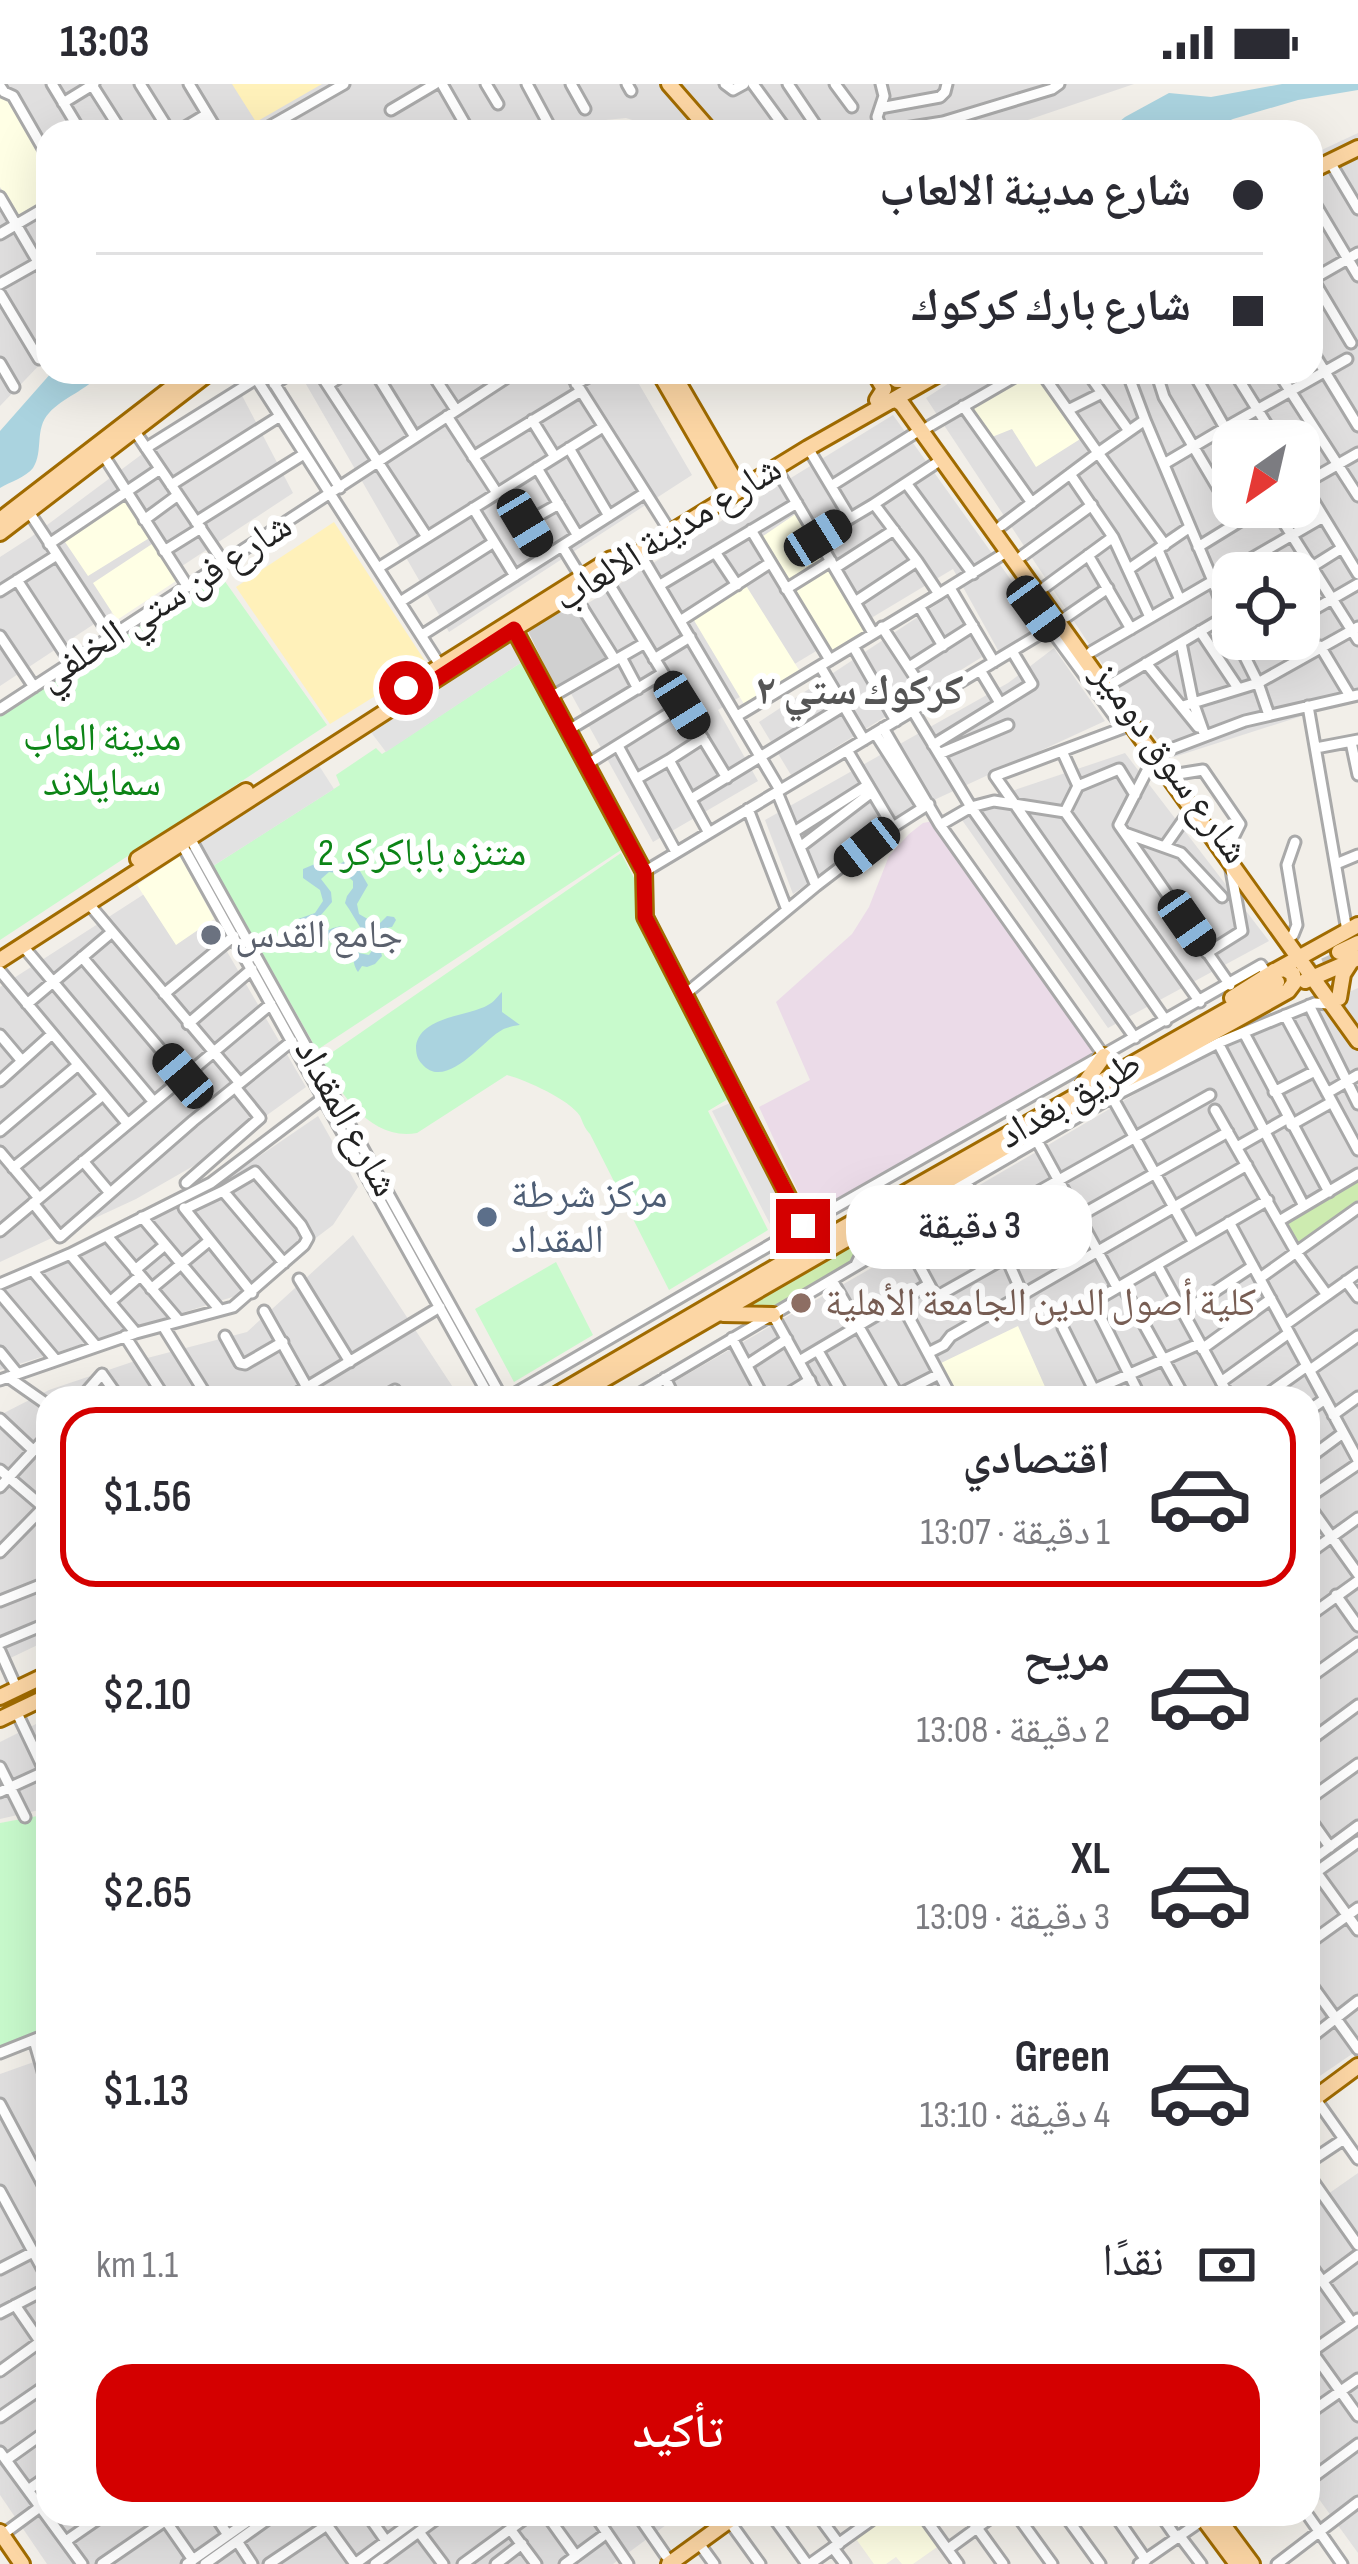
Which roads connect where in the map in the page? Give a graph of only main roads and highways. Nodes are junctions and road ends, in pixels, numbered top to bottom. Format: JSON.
{"nodes":[{"id":1,"x":669,"y":84,"type":"edge"},
{"id":2,"x":681,"y":84,"type":"edge"},
{"id":3,"x":701,"y":120,"type":"edge"},
{"id":4,"x":702,"y":120,"type":"edge"},
{"id":5,"x":1358,"y":139,"type":"edge"},
{"id":6,"x":1358,"y":148,"type":"edge"},
{"id":7,"x":1323,"y":155,"type":"edge"},
{"id":8,"x":1323,"y":165,"type":"edge"},
{"id":9,"x":181,"y":384,"type":"edge"},
{"id":10,"x":189,"y":384,"type":"edge"},
{"id":11,"x":672,"y":384,"type":"edge"},
{"id":12,"x":881,"y":384,"type":"edge"},
{"id":13,"x":909,"y":384,"type":"edge"},
{"id":14,"x":914,"y":384,"type":"edge"},
{"id":15,"x":173,"y":393,"type":"junction"},
{"id":16,"x":882,"y":401,"type":"junction"},
{"id":17,"x":910,"y":408,"type":"junction"},
{"id":18,"x":924,"y":429,"type":"junction"},
{"id":19,"x":734,"y":489,"type":"junction"},
{"id":20,"x":975,"y":499,"type":"junction"},
{"id":21,"x":0,"y":520,"type":"edge"},
{"id":22,"x":0,"y":532,"type":"edge"},
{"id":23,"x":1015,"y":554,"type":"junction"},
{"id":24,"x":544,"y":605,"type":"junction"},
{"id":25,"x":514,"y":629,"type":"junction"},
{"id":26,"x":409,"y":692,"type":"junction"},
{"id":27,"x":1154,"y":748,"type":"junction"},
{"id":28,"x":1229,"y":853,"type":"junction"},
{"id":29,"x":644,"y":902,"type":"junction"},
{"id":30,"x":1347,"y":948,"type":"edge"},
{"id":31,"x":0,"y":949,"type":"edge"},
{"id":32,"x":1305,"y":958,"type":"junction"},
{"id":33,"x":0,"y":960,"type":"edge"},
{"id":34,"x":1275,"y":986,"type":"junction"},
{"id":35,"x":1336,"y":1002,"type":"junction"},
{"id":36,"x":1358,"y":1024,"type":"edge"},
{"id":37,"x":1358,"y":1040,"type":"edge"},
{"id":38,"x":1104,"y":1056,"type":"road end"},
{"id":39,"x":1106,"y":1089,"type":"junction"},
{"id":40,"x":1077,"y":1095,"type":"junction"},
{"id":41,"x":806,"y":1224,"type":"junction"},
{"id":42,"x":816,"y":1244,"type":"junction"},
{"id":43,"x":718,"y":1314,"type":"junction"},
{"id":44,"x":772,"y":1315,"type":"road end"},
{"id":45,"x":666,"y":1338,"type":"junction"},
{"id":46,"x":574,"y":1386,"type":"edge"},
{"id":47,"x":598,"y":1386,"type":"edge"},
{"id":48,"x":36,"y":1680,"type":"edge"},
{"id":49,"x":0,"y":1697,"type":"edge"},
{"id":50,"x":36,"y":1699,"type":"edge"},
{"id":51,"x":8,"y":1710,"type":"edge"},
{"id":52,"x":0,"y":1719,"type":"edge"},
{"id":53,"x":1358,"y":2053,"type":"edge"},
{"id":54,"x":1358,"y":2066,"type":"edge"},
{"id":55,"x":1320,"y":2089,"type":"edge"},
{"id":56,"x":1320,"y":2091,"type":"edge"},
{"id":57,"x":715,"y":2526,"type":"edge"},
{"id":58,"x":718,"y":2526,"type":"edge"},
{"id":59,"x":1212,"y":2526,"type":"edge"},
{"id":60,"x":1216,"y":2526,"type":"edge"},
{"id":61,"x":664,"y":2561,"type":"edge"},
{"id":62,"x":1237,"y":2564,"type":"edge"},
{"id":63,"x":1252,"y":2564,"type":"edge"}],
"edges":[{"from":1,"to":3,"type":"main road"},
{"from":2,"to":4,"type":"main road"},
{"from":5,"to":7,"type":"main road"},
{"from":6,"to":8,"type":"main road"},
{"from":9,"to":15,"type":"main road"},
{"from":10,"to":15,"type":"main road"},
{"from":11,"to":19,"type":"main road"},
{"from":12,"to":16,"type":"main road"},
{"from":13,"to":16,"type":"main road","name":"شارع مدينة الالعاب"},
{"from":14,"to":17,"type":"main road"},
{"from":15,"to":21,"type":"main road"},
{"from":15,"to":22,"type":"main road"},
{"from":16,"to":17,"type":"main road"},
{"from":16,"to":19,"type":"main road","name":"شارع مدينة الالعاب"},
{"from":16,"to":19,"type":"main road","name":"شارع مدينة الالعاب"},
{"from":17,"to":18,"type":"main road","name":"شارع سوق دوميز"},
{"from":18,"to":20,"type":"main road","name":"شارع سوق دوميز"},
{"from":18,"to":20,"type":"main road","name":"شارع سوق دوميز"},
{"from":19,"to":24,"type":"main road","name":"شارع مدينة الالعاب"},
{"from":19,"to":24,"type":"main road","name":"شارع مدينة الالعاب"},
{"from":20,"to":23,"type":"main road","name":"شارع سوق دوميز"},
{"from":20,"to":23,"type":"main road","name":"شارع سوق دوميز"},
{"from":23,"to":27,"type":"main road","name":"شارع سوق دوميز"},
{"from":23,"to":27,"type":"main road","name":"شارع سوق دوميز"},
{"from":24,"to":25,"type":"main road","name":"شارع مدينة الالعاب"},
{"from":24,"to":26,"type":"main road","name":"شارع مدينة الالعاب"},
{"from":25,"to":26,"type":"main road","name":"شارع مدينة الالعاب"},
{"from":25,"to":29,"type":"main road"},
{"from":26,"to":31,"type":"main road","name":"شارع مدينة الالعاب"},
{"from":26,"to":33,"type":"main road","name":"شارع مدينة الالعاب"},
{"from":27,"to":28,"type":"main road","name":"شارع سوق دوميز"},
{"from":27,"to":28,"type":"main road","name":"شارع سوق دوميز"},
{"from":28,"to":32,"type":"main road","name":"شارع سوق دوميز"},
{"from":29,"to":41,"type":"main road"},
{"from":29,"to":41,"type":"main road"},
{"from":30,"to":32,"type":"main road"},
{"from":30,"to":32,"type":"main road"},
{"from":30,"to":35,"type":"main road"},
{"from":32,"to":34,"type":"main road"},
{"from":32,"to":34,"type":"main road"},
{"from":32,"to":34,"type":"main road"},
{"from":32,"to":35,"type":"main road","name":"شارع سوق دوميز"},
{"from":34,"to":35,"type":"main road"},
{"from":34,"to":39,"type":"main road","name":"طريق بغداد"},
{"from":34,"to":39,"type":"main road"},
{"from":35,"to":36,"type":"main road"},
{"from":35,"to":37,"type":"main road"},
{"from":38,"to":40,"type":"main road"},
{"from":39,"to":40,"type":"main road","name":"طريق بغداد"},
{"from":39,"to":43,"type":"main road","name":"طريق بغداد"},
{"from":40,"to":42,"type":"main road","name":"طريق بغداد"},
{"from":41,"to":42,"type":"main road"},
{"from":42,"to":45,"type":"main road","name":"طريق بغداد"},
{"from":43,"to":44,"type":"main road"},
{"from":43,"to":45,"type":"main road","name":"طريق بغداد"},
{"from":45,"to":46,"type":"main road","name":"طريق بغداد"},
{"from":45,"to":47,"type":"main road","name":"طريق بغداد"},
{"from":48,"to":49,"type":"main road"},
{"from":50,"to":51,"type":"main road"},
{"from":51,"to":52,"type":"main road"},
{"from":53,"to":55,"type":"main road"},
{"from":54,"to":56,"type":"main road"},
{"from":57,"to":61,"type":"main road"},
{"from":58,"to":61,"type":"main road"},
{"from":59,"to":62,"type":"main road"},
{"from":60,"to":63,"type":"main road"}]}
